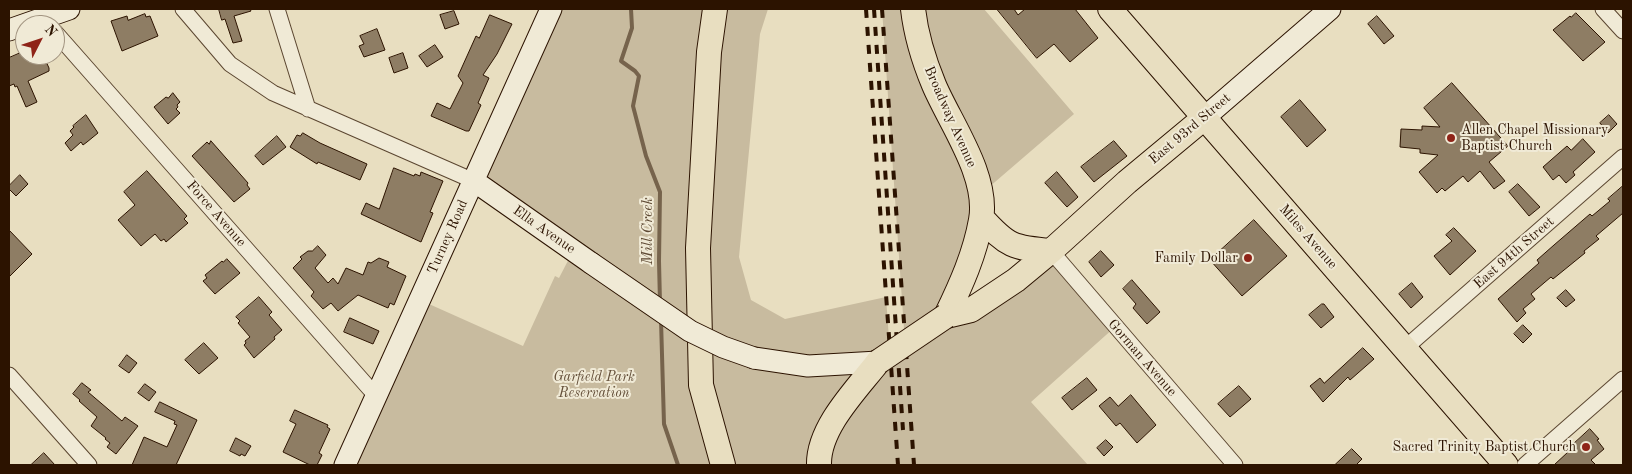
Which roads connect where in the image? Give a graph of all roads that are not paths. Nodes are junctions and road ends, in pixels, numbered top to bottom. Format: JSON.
{"nodes":[{"id":1,"x":69,"y":9,"type":"edge"},
{"id":2,"x":183,"y":9,"type":"edge"},
{"id":3,"x":276,"y":9,"type":"edge"},
{"id":4,"x":551,"y":9,"type":"edge"},
{"id":5,"x":714,"y":9,"type":"edge"},
{"id":6,"x":913,"y":9,"type":"edge"},
{"id":7,"x":1110,"y":9,"type":"edge"},
{"id":8,"x":1330,"y":9,"type":"edge"},
{"id":9,"x":1603,"y":9,"type":"edge"},
{"id":10,"x":58,"y":15,"type":"edge"},
{"id":11,"x":1623,"y":32,"type":"edge"},
{"id":12,"x":65,"y":43,"type":"edge"},
{"id":13,"x":308,"y":109,"type":"junction"},
{"id":14,"x":1204,"y":118,"type":"junction"},
{"id":15,"x":1623,"y":157,"type":"edge"},
{"id":16,"x":474,"y":181,"type":"junction"},
{"id":17,"x":982,"y":218,"type":"junction"},
{"id":18,"x":1050,"y":251,"type":"junction"},
{"id":19,"x":946,"y":316,"type":"junction"},
{"id":20,"x":1404,"y":349,"type":"junction"},
{"id":21,"x":878,"y":362,"type":"junction"},
{"id":22,"x":9,"y":375,"type":"edge"},
{"id":23,"x":1623,"y":378,"type":"edge"},
{"id":24,"x":376,"y":396,"type":"junction"},
{"id":25,"x":89,"y":465,"type":"edge"},
{"id":26,"x":345,"y":465,"type":"edge"},
{"id":27,"x":724,"y":465,"type":"edge"},
{"id":28,"x":819,"y":465,"type":"edge"},
{"id":29,"x":1235,"y":465,"type":"edge"},
{"id":30,"x":1506,"y":465,"type":"edge"},
{"id":31,"x":1525,"y":465,"type":"edge"}],
"edges":[{"from":1,"to":10,"type":"main road"},
{"from":2,"to":13,"type":"street","name":"Ella Avenue"},
{"from":3,"to":13,"type":"street"},
{"from":4,"to":16,"type":"main road","name":"Turney Road"},
{"from":5,"to":27,"type":"main road"},
{"from":6,"to":17,"type":"main road","name":"Broadway Avenue"},
{"from":7,"to":14,"type":"main road","name":"Miles Avenue"},
{"from":8,"to":14,"type":"main road","name":"East 93rd Street"},
{"from":9,"to":11,"type":"street"},
{"from":12,"to":24,"type":"street","name":"Force Avenue"},
{"from":13,"to":16,"type":"street","name":"Ella Avenue"},
{"from":14,"to":18,"type":"main road","name":"East 93rd Street"},
{"from":14,"to":20,"type":"main road","name":"Miles Avenue"},
{"from":15,"to":20,"type":"street","name":"East 94th Street"},
{"from":16,"to":21,"type":"main road","name":"Ella Avenue","bridge":true},
{"from":16,"to":24,"type":"main road","name":"Turney Road"},
{"from":17,"to":18,"type":"main road"},
{"from":17,"to":19,"type":"main road","name":"Broadway Avenue"},
{"from":18,"to":19,"type":"main road","name":"East 93rd Street"},
{"from":18,"to":29,"type":"street","name":"Gorman Avenue"},
{"from":19,"to":21,"type":"main road","bridge":true},
{"from":20,"to":30,"type":"main road","name":"Miles Avenue"},
{"from":21,"to":28,"type":"main road"},
{"from":22,"to":25,"type":"street"},
{"from":23,"to":31,"type":"street"},
{"from":24,"to":26,"type":"main road","name":"Turney Road"}]}
